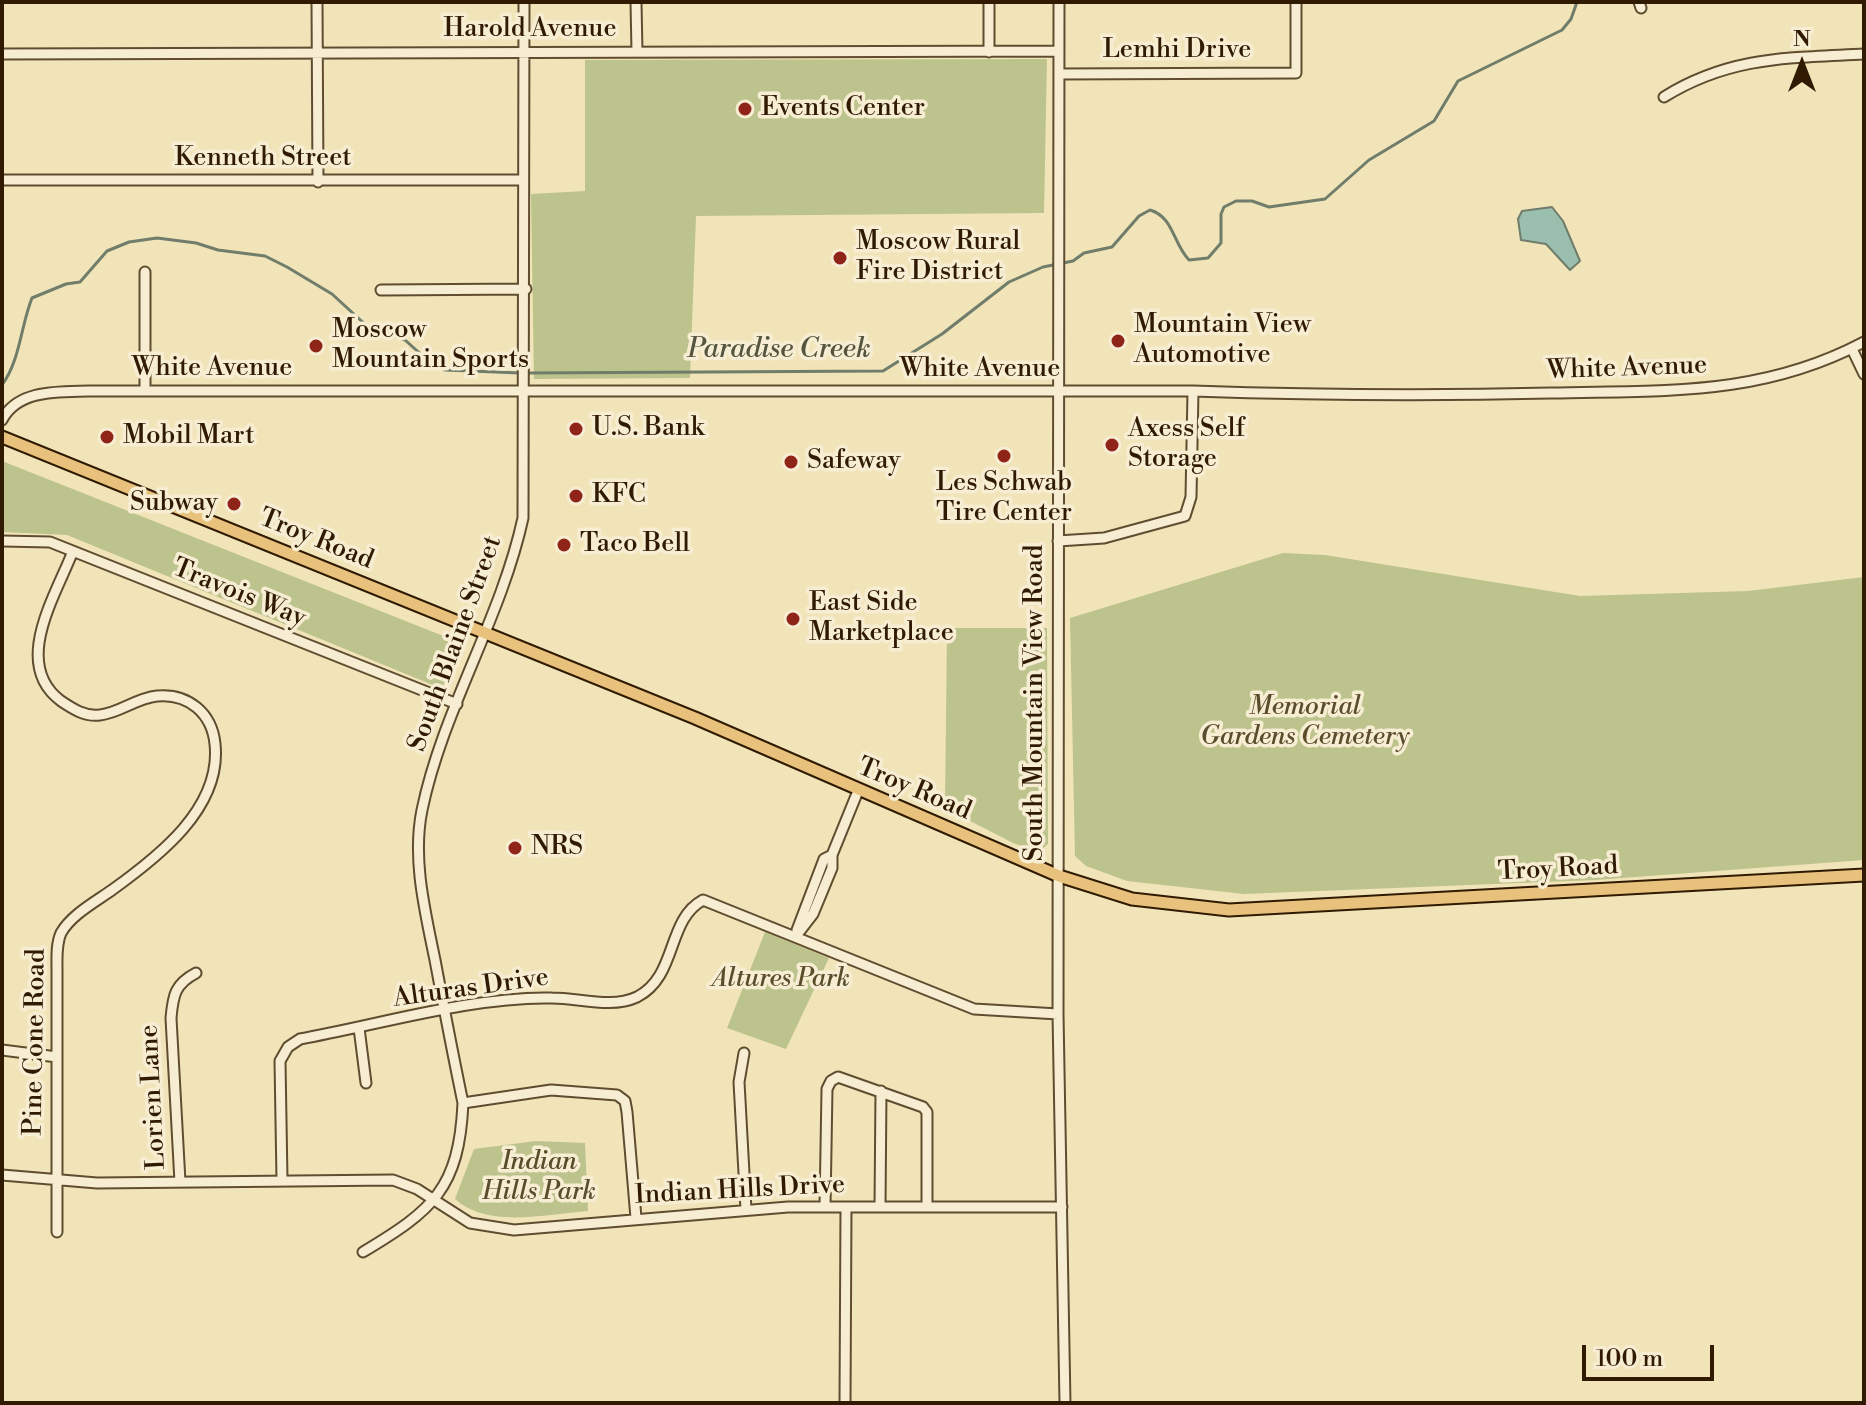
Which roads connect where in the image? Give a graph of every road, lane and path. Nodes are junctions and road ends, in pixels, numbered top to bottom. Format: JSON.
{"nodes":[{"id":1,"x":317,"y":2,"type":"edge"},
{"id":2,"x":524,"y":2,"type":"edge"},
{"id":3,"x":636,"y":2,"type":"edge"},
{"id":4,"x":989,"y":2,"type":"edge"},
{"id":5,"x":1059,"y":2,"type":"edge"},
{"id":6,"x":1296,"y":2,"type":"edge"},
{"id":7,"x":1059,"y":51,"type":"junction"},
{"id":8,"x":317,"y":52,"type":"junction"},
{"id":9,"x":523,"y":52,"type":"junction"},
{"id":10,"x":637,"y":52,"type":"junction"},
{"id":11,"x":989,"y":52,"type":"junction"},
{"id":12,"x":2,"y":54,"type":"edge"},
{"id":13,"x":1864,"y":54,"type":"edge"},
{"id":14,"x":1059,"y":74,"type":"junction"},
{"id":15,"x":1664,"y":97,"type":"dead end"},
{"id":16,"x":2,"y":180,"type":"edge"},
{"id":17,"x":523,"y":180,"type":"junction"},
{"id":18,"x":318,"y":182,"type":"junction"},
{"id":19,"x":145,"y":272,"type":"dead end"},
{"id":20,"x":526,"y":289,"type":"junction"},
{"id":21,"x":381,"y":290,"type":"dead end"},
{"id":22,"x":1864,"y":342,"type":"edge"},
{"id":23,"x":1852,"y":349,"type":"junction"},
{"id":24,"x":1864,"y":374,"type":"edge"},
{"id":25,"x":526,"y":388,"type":"junction"},
{"id":26,"x":145,"y":391,"type":"junction"},
{"id":27,"x":1193,"y":391,"type":"junction"},
{"id":28,"x":1061,"y":392,"type":"junction"},
{"id":29,"x":2,"y":420,"type":"edge"},
{"id":30,"x":2,"y":437,"type":"edge"},
{"id":31,"x":2,"y":541,"type":"edge"},
{"id":32,"x":1058,"y":541,"type":"junction"},
{"id":33,"x":73,"y":551,"type":"junction"},
{"id":34,"x":486,"y":635,"type":"junction"},
{"id":35,"x":457,"y":704,"type":"junction"},
{"id":36,"x":858,"y":791,"type":"junction"},
{"id":37,"x":1864,"y":875,"type":"edge"},
{"id":38,"x":1059,"y":876,"type":"junction"},
{"id":39,"x":796,"y":936,"type":"junction"},
{"id":40,"x":196,"y":973,"type":"dead end"},
{"id":41,"x":445,"y":1012,"type":"junction"},
{"id":42,"x":1058,"y":1014,"type":"junction"},
{"id":43,"x":359,"y":1028,"type":"junction"},
{"id":44,"x":2,"y":1050,"type":"edge"},
{"id":45,"x":744,"y":1053,"type":"dead end"},
{"id":46,"x":57,"y":1057,"type":"junction"},
{"id":47,"x":366,"y":1083,"type":"dead end"},
{"id":48,"x":881,"y":1091,"type":"junction"},
{"id":49,"x":463,"y":1103,"type":"junction"},
{"id":50,"x":2,"y":1175,"type":"edge"},
{"id":51,"x":282,"y":1180,"type":"junction"},
{"id":52,"x":57,"y":1181,"type":"junction"},
{"id":53,"x":180,"y":1182,"type":"junction"},
{"id":54,"x":434,"y":1201,"type":"junction"},
{"id":55,"x":825,"y":1207,"type":"junction"},
{"id":56,"x":846,"y":1207,"type":"junction"},
{"id":57,"x":880,"y":1207,"type":"junction"},
{"id":58,"x":927,"y":1207,"type":"junction"},
{"id":59,"x":1062,"y":1207,"type":"junction"},
{"id":60,"x":746,"y":1210,"type":"junction"},
{"id":61,"x":636,"y":1218,"type":"junction"},
{"id":62,"x":57,"y":1232,"type":"dead end"},
{"id":63,"x":363,"y":1252,"type":"dead end"},
{"id":64,"x":845,"y":1403,"type":"edge"},
{"id":65,"x":1065,"y":1403,"type":"edge"}],
"edges":[{"from":1,"to":8,"type":"street"},
{"from":2,"to":9,"type":"street","name":"South Blaine Street"},
{"from":3,"to":10,"type":"street"},
{"from":4,"to":11,"type":"street"},
{"from":5,"to":7,"type":"street","name":"South Mountain View Road"},
{"from":6,"to":14,"type":"street","name":"Lemhi Drive"},
{"from":7,"to":11,"type":"street","name":"Harold Avenue"},
{"from":7,"to":14,"type":"street","name":"South Mountain View Road"},
{"from":8,"to":9,"type":"street","name":"Harold Avenue"},
{"from":8,"to":12,"type":"street","name":"Harold Avenue"},
{"from":8,"to":18,"type":"street"},
{"from":9,"to":10,"type":"street","name":"Harold Avenue"},
{"from":9,"to":17,"type":"street","name":"South Blaine Street"},
{"from":10,"to":11,"type":"street","name":"Harold Avenue"},
{"from":13,"to":15,"type":"street"},
{"from":14,"to":28,"type":"street","name":"South Mountain View Road"},
{"from":16,"to":18,"type":"street","name":"Kenneth Street"},
{"from":17,"to":18,"type":"street","name":"Kenneth Street"},
{"from":17,"to":20,"type":"street","name":"South Blaine Street"},
{"from":19,"to":26,"type":"street"},
{"from":20,"to":21,"type":"street"},
{"from":20,"to":25,"type":"street","name":"South Blaine Street"},
{"from":22,"to":23,"type":"street","name":"White Avenue"},
{"from":23,"to":24,"type":"street"},
{"from":23,"to":27,"type":"street","name":"White Avenue"},
{"from":25,"to":26,"type":"street","name":"White Avenue"},
{"from":25,"to":28,"type":"street","name":"White Avenue"},
{"from":25,"to":34,"type":"street","name":"South Blaine Street"},
{"from":26,"to":29,"type":"street","name":"White Avenue"},
{"from":27,"to":28,"type":"street","name":"White Avenue"},
{"from":27,"to":32,"type":"street"},
{"from":28,"to":32,"type":"street","name":"South Mountain View Road"},
{"from":30,"to":34,"type":"main road","name":"Troy Road"},
{"from":31,"to":33,"type":"street","name":"Travois Way"},
{"from":32,"to":38,"type":"street","name":"South Mountain View Road"},
{"from":33,"to":35,"type":"street","name":"Travois Way"},
{"from":33,"to":46,"type":"street","name":"Pine Cone Road"},
{"from":34,"to":35,"type":"street","name":"South Blaine Street"},
{"from":34,"to":36,"type":"main road","name":"Troy Road"},
{"from":35,"to":41,"type":"street","name":"South Blaine Street"},
{"from":36,"to":38,"type":"main road","name":"Troy Road"},
{"from":36,"to":39,"type":"street"},
{"from":37,"to":38,"type":"main road","name":"Troy Road"},
{"from":38,"to":42,"type":"street","name":"South Mountain View Road"},
{"from":39,"to":41,"type":"street","name":"Alturas Drive"},
{"from":39,"to":42,"type":"street","name":"Alturas Drive"},
{"from":40,"to":53,"type":"street","name":"Lorien Lane"},
{"from":41,"to":43,"type":"street","name":"Alturas Drive"},
{"from":41,"to":49,"type":"street","name":"South Blaine Street"},
{"from":42,"to":59,"type":"street","name":"South Mountain View Road"},
{"from":43,"to":47,"type":"street"},
{"from":43,"to":51,"type":"street","name":"Alturas Drive"},
{"from":44,"to":46,"type":"street"},
{"from":45,"to":60,"type":"street"},
{"from":46,"to":52,"type":"street","name":"Pine Cone Road"},
{"from":48,"to":55,"type":"street"},
{"from":48,"to":57,"type":"street"},
{"from":48,"to":58,"type":"street"},
{"from":49,"to":54,"type":"street","name":"South Blaine Street"},
{"from":49,"to":61,"type":"street"},
{"from":50,"to":52,"type":"street","name":"Indian Hills Drive"},
{"from":51,"to":53,"type":"street","name":"Indian Hills Drive"},
{"from":51,"to":54,"type":"street","name":"Indian Hills Drive"},
{"from":52,"to":53,"type":"street","name":"Indian Hills Drive"},
{"from":52,"to":62,"type":"street","name":"Pine Cone Road"},
{"from":54,"to":61,"type":"street","name":"Indian Hills Drive"},
{"from":54,"to":63,"type":"street","name":"South Blaine Street"},
{"from":55,"to":56,"type":"street","name":"Indian Hills Drive"},
{"from":55,"to":60,"type":"street","name":"Indian Hills Drive"},
{"from":56,"to":57,"type":"street","name":"Indian Hills Drive"},
{"from":56,"to":64,"type":"street"},
{"from":57,"to":58,"type":"street","name":"Indian Hills Drive"},
{"from":58,"to":59,"type":"street","name":"Indian Hills Drive"},
{"from":59,"to":65,"type":"street","name":"South Mountain View Road"},
{"from":60,"to":61,"type":"street","name":"Indian Hills Drive"}]}
